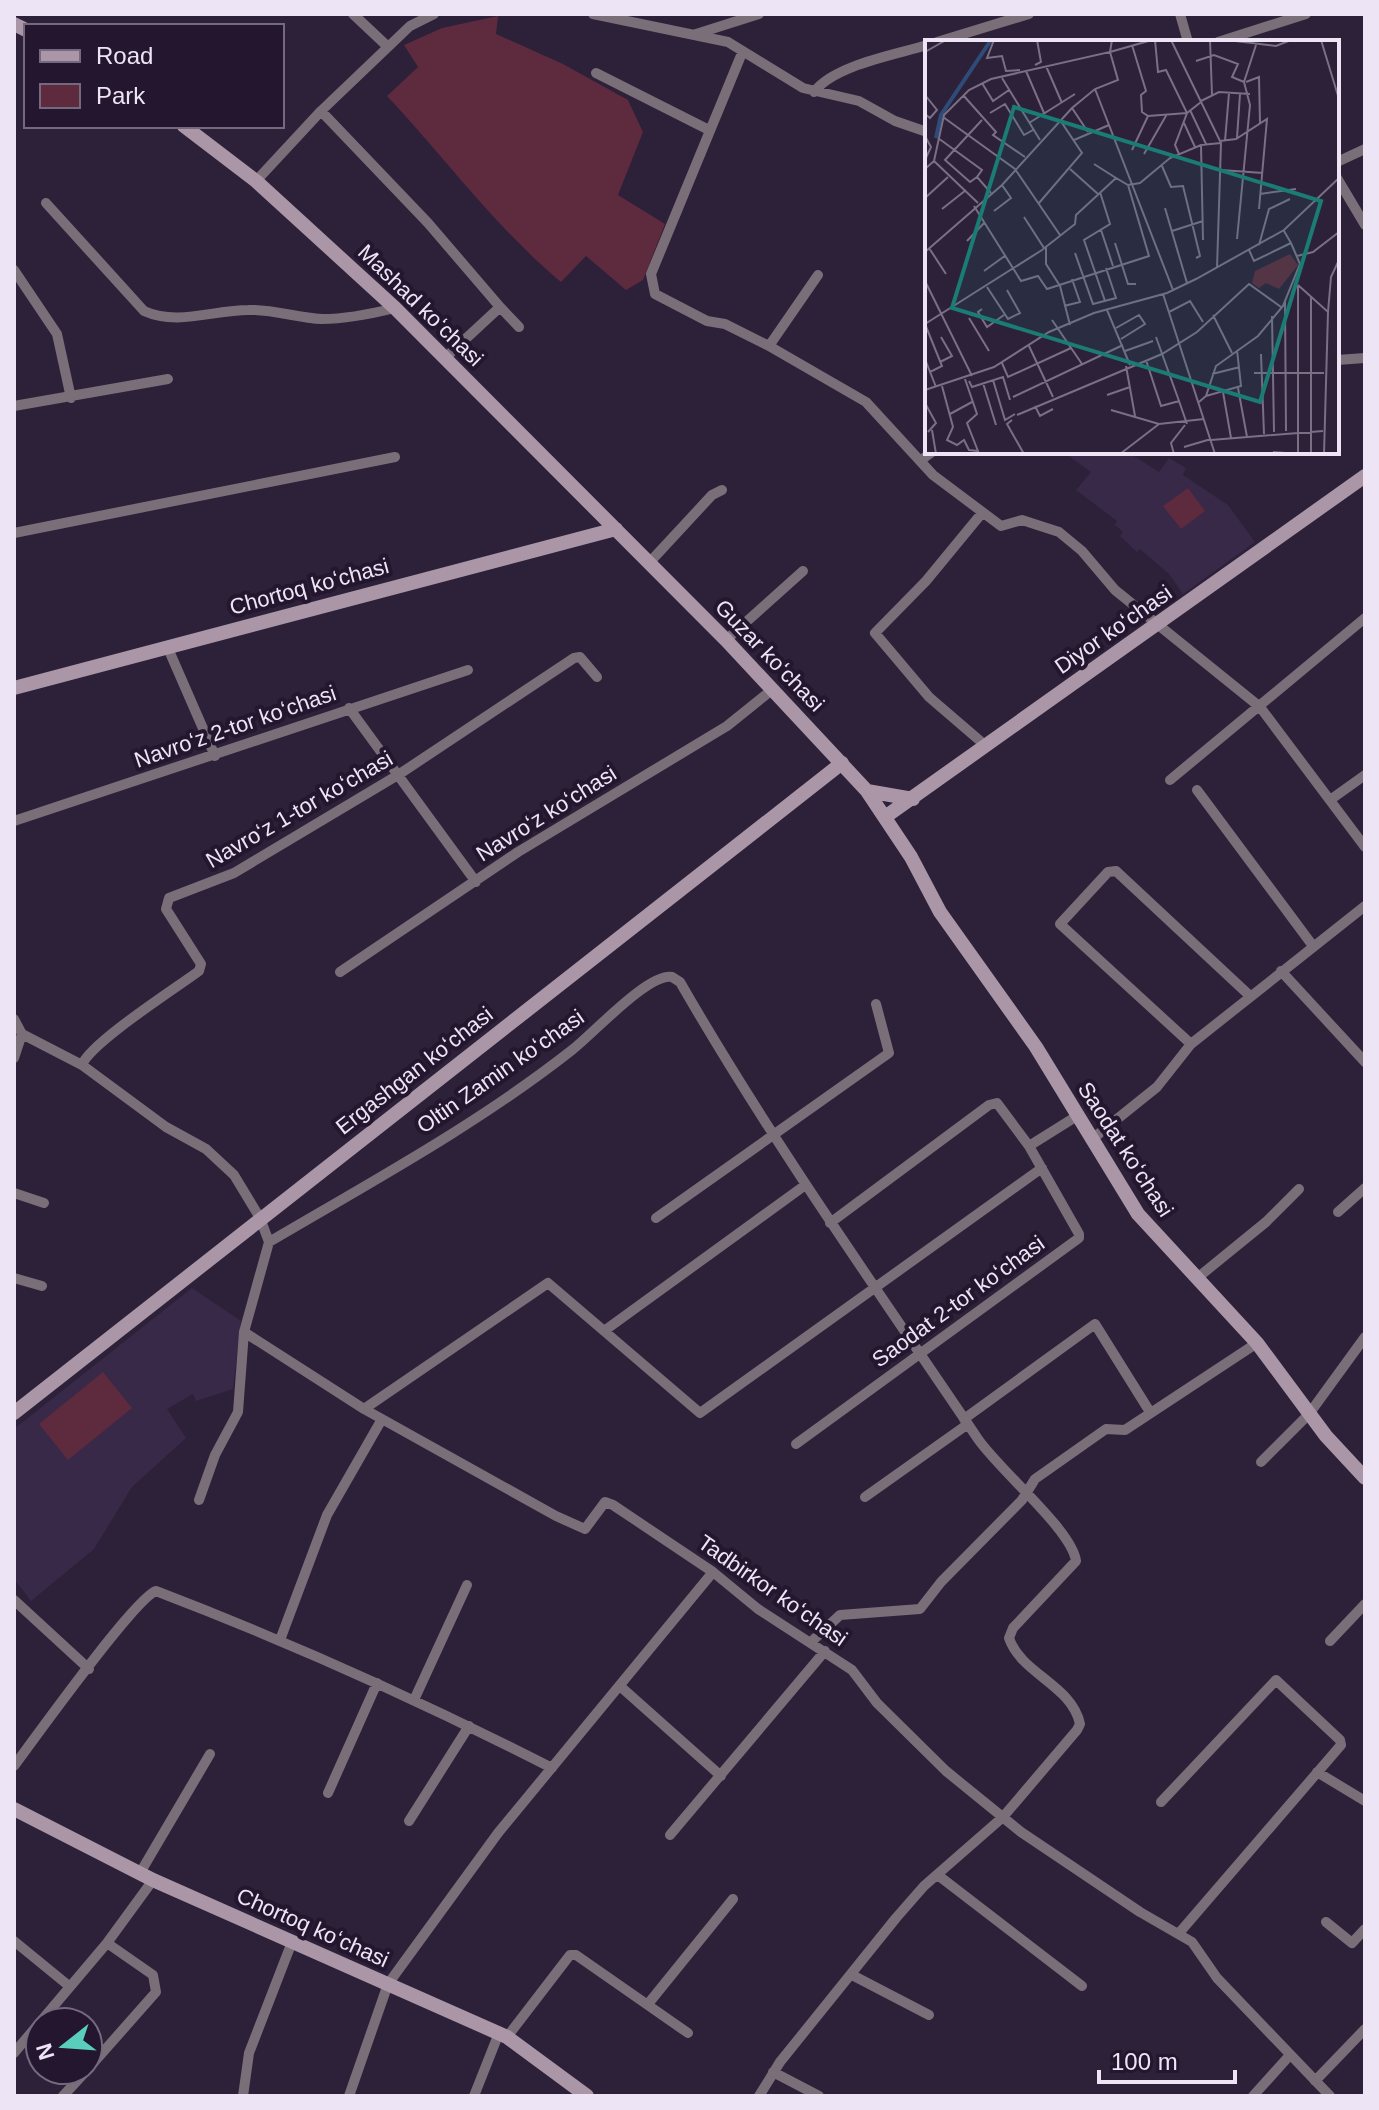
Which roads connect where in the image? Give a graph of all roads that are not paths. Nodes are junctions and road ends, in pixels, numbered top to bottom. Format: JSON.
{"nodes":[{"id":1,"x":353,"y":14,"type":"edge"},
{"id":2,"x":434,"y":14,"type":"edge"},
{"id":3,"x":593,"y":14,"type":"edge"},
{"id":4,"x":759,"y":14,"type":"edge"},
{"id":5,"x":1029,"y":14,"type":"edge"},
{"id":6,"x":1180,"y":14,"type":"edge"},
{"id":7,"x":1306,"y":14,"type":"edge"},
{"id":8,"x":694,"y":35,"type":"junction"},
{"id":9,"x":944,"y":40,"type":"edge"},
{"id":10,"x":1187,"y":40,"type":"edge"},
{"id":11,"x":1224,"y":40,"type":"edge"},
{"id":12,"x":387,"y":46,"type":"junction"},
{"id":13,"x":925,"y":46,"type":"edge"},
{"id":14,"x":742,"y":53,"type":"junction"},
{"id":15,"x":596,"y":73,"type":"dead end"},
{"id":16,"x":814,"y":92,"type":"junction"},
{"id":17,"x":321,"y":111,"type":"junction"},
{"id":18,"x":187,"y":128,"type":"edge"},
{"id":19,"x":709,"y":130,"type":"junction"},
{"id":20,"x":925,"y":131,"type":"edge"},
{"id":21,"x":1365,"y":149,"type":"edge"},
{"id":22,"x":1339,"y":161,"type":"edge"},
{"id":23,"x":256,"y":181,"type":"junction"},
{"id":24,"x":1339,"y":181,"type":"edge"},
{"id":25,"x":46,"y":203,"type":"dead end"},
{"id":26,"x":1365,"y":225,"type":"edge"},
{"id":27,"x":14,"y":270,"type":"edge"},
{"id":28,"x":818,"y":275,"type":"dead end"},
{"id":29,"x":500,"y":307,"type":"junction"},
{"id":30,"x":395,"y":308,"type":"junction"},
{"id":31,"x":519,"y":327,"type":"dead end"},
{"id":32,"x":769,"y":346,"type":"junction"},
{"id":33,"x":445,"y":358,"type":"junction"},
{"id":34,"x":1365,"y":358,"type":"edge"},
{"id":35,"x":1339,"y":360,"type":"edge"},
{"id":36,"x":168,"y":379,"type":"dead end"},
{"id":37,"x":71,"y":398,"type":"junction"},
{"id":38,"x":14,"y":406,"type":"edge"},
{"id":39,"x":929,"y":454,"type":"edge"},
{"id":40,"x":395,"y":457,"type":"dead end"},
{"id":41,"x":921,"y":460,"type":"junction"},
{"id":42,"x":1365,"y":476,"type":"edge"},
{"id":43,"x":722,"y":490,"type":"dead end"},
{"id":44,"x":982,"y":513,"type":"junction"},
{"id":45,"x":616,"y":529,"type":"junction"},
{"id":46,"x":14,"y":533,"type":"edge"},
{"id":47,"x":649,"y":563,"type":"junction"},
{"id":48,"x":803,"y":571,"type":"dead end"},
{"id":49,"x":1365,"y":618,"type":"edge"},
{"id":50,"x":1157,"y":625,"type":"junction"},
{"id":51,"x":726,"y":640,"type":"junction"},
{"id":52,"x":167,"y":646,"type":"junction"},
{"id":53,"x":468,"y":670,"type":"dead end"},
{"id":54,"x":597,"y":677,"type":"dead end"},
{"id":55,"x":14,"y":688,"type":"edge"},
{"id":56,"x":773,"y":689,"type":"junction"},
{"id":57,"x":1260,"y":707,"type":"junction"},
{"id":58,"x":349,"y":708,"type":"junction"},
{"id":59,"x":986,"y":746,"type":"junction"},
{"id":60,"x":215,"y":756,"type":"junction"},
{"id":61,"x":842,"y":763,"type":"junction"},
{"id":62,"x":398,"y":775,"type":"junction"},
{"id":63,"x":1365,"y":775,"type":"edge"},
{"id":64,"x":1170,"y":780,"type":"dead end"},
{"id":65,"x":1197,"y":790,"type":"dead end"},
{"id":66,"x":867,"y":791,"type":"junction"},
{"id":67,"x":913,"y":799,"type":"junction"},
{"id":68,"x":1330,"y":800,"type":"junction"},
{"id":69,"x":885,"y":817,"type":"junction"},
{"id":70,"x":14,"y":821,"type":"edge"},
{"id":71,"x":1365,"y":847,"type":"edge"},
{"id":72,"x":476,"y":882,"type":"junction"},
{"id":73,"x":1365,"y":906,"type":"edge"},
{"id":74,"x":1313,"y":946,"type":"junction"},
{"id":75,"x":1281,"y":971,"type":"junction"},
{"id":76,"x":340,"y":972,"type":"dead end"},
{"id":77,"x":1249,"y":995,"type":"junction"},
{"id":78,"x":876,"y":1004,"type":"dead end"},
{"id":79,"x":14,"y":1019,"type":"edge"},
{"id":80,"x":22,"y":1034,"type":"junction"},
{"id":81,"x":1191,"y":1044,"type":"junction"},
{"id":82,"x":14,"y":1058,"type":"edge"},
{"id":83,"x":1365,"y":1062,"type":"edge"},
{"id":84,"x":82,"y":1065,"type":"junction"},
{"id":85,"x":1077,"y":1116,"type":"junction"},
{"id":86,"x":771,"y":1134,"type":"junction"},
{"id":87,"x":1091,"y":1140,"type":"junction"},
{"id":88,"x":1029,"y":1146,"type":"junction"},
{"id":89,"x":1042,"y":1168,"type":"junction"},
{"id":90,"x":804,"y":1186,"type":"junction"},
{"id":91,"x":1365,"y":1188,"type":"edge"},
{"id":92,"x":1299,"y":1189,"type":"dead end"},
{"id":93,"x":14,"y":1193,"type":"edge"},
{"id":94,"x":44,"y":1203,"type":"dead end"},
{"id":95,"x":1338,"y":1212,"type":"dead end"},
{"id":96,"x":260,"y":1218,"type":"junction"},
{"id":97,"x":656,"y":1218,"type":"dead end"},
{"id":98,"x":830,"y":1223,"type":"junction"},
{"id":99,"x":269,"y":1242,"type":"junction"},
{"id":100,"x":14,"y":1278,"type":"edge"},
{"id":101,"x":1196,"y":1279,"type":"junction"},
{"id":102,"x":42,"y":1286,"type":"dead end"},
{"id":103,"x":875,"y":1287,"type":"junction"},
{"id":104,"x":604,"y":1331,"type":"junction"},
{"id":105,"x":244,"y":1332,"type":"junction"},
{"id":106,"x":1365,"y":1337,"type":"edge"},
{"id":107,"x":1257,"y":1343,"type":"junction"},
{"id":108,"x":920,"y":1353,"type":"junction"},
{"id":109,"x":364,"y":1409,"type":"junction"},
{"id":110,"x":1150,"y":1412,"type":"junction"},
{"id":111,"x":14,"y":1413,"type":"edge"},
{"id":112,"x":1309,"y":1414,"type":"junction"},
{"id":113,"x":382,"y":1419,"type":"junction"},
{"id":114,"x":966,"y":1422,"type":"junction"},
{"id":115,"x":796,"y":1444,"type":"dead end"},
{"id":116,"x":1261,"y":1462,"type":"dead end"},
{"id":117,"x":1365,"y":1478,"type":"edge"},
{"id":118,"x":1025,"y":1495,"type":"junction"},
{"id":119,"x":865,"y":1497,"type":"dead end"},
{"id":120,"x":199,"y":1500,"type":"dead end"},
{"id":121,"x":713,"y":1572,"type":"junction"},
{"id":122,"x":467,"y":1585,"type":"dead end"},
{"id":123,"x":14,"y":1600,"type":"edge"},
{"id":124,"x":1365,"y":1604,"type":"edge"},
{"id":125,"x":280,"y":1640,"type":"junction"},
{"id":126,"x":1330,"y":1641,"type":"dead end"},
{"id":127,"x":811,"y":1642,"type":"junction"},
{"id":128,"x":825,"y":1651,"type":"junction"},
{"id":129,"x":89,"y":1669,"type":"junction"},
{"id":130,"x":377,"y":1683,"type":"junction"},
{"id":131,"x":621,"y":1687,"type":"junction"},
{"id":132,"x":414,"y":1700,"type":"junction"},
{"id":133,"x":469,"y":1726,"type":"junction"},
{"id":134,"x":210,"y":1754,"type":"dead end"},
{"id":135,"x":14,"y":1766,"type":"edge"},
{"id":136,"x":552,"y":1768,"type":"junction"},
{"id":137,"x":1317,"y":1772,"type":"junction"},
{"id":138,"x":721,"y":1776,"type":"junction"},
{"id":139,"x":328,"y":1793,"type":"dead end"},
{"id":140,"x":1365,"y":1801,"type":"edge"},
{"id":141,"x":1161,"y":1802,"type":"dead end"},
{"id":142,"x":14,"y":1809,"type":"edge"},
{"id":143,"x":1003,"y":1817,"type":"junction"},
{"id":144,"x":409,"y":1821,"type":"dead end"},
{"id":145,"x":670,"y":1835,"type":"dead end"},
{"id":146,"x":939,"y":1876,"type":"junction"},
{"id":147,"x":146,"y":1877,"type":"junction"},
{"id":148,"x":733,"y":1899,"type":"dead end"},
{"id":149,"x":1326,"y":1922,"type":"dead end"},
{"id":150,"x":1180,"y":1932,"type":"junction"},
{"id":151,"x":1364,"y":1934,"type":"edge"},
{"id":152,"x":14,"y":1941,"type":"edge"},
{"id":153,"x":292,"y":1942,"type":"junction"},
{"id":154,"x":107,"y":1943,"type":"junction"},
{"id":155,"x":852,"y":1975,"type":"junction"},
{"id":156,"x":388,"y":1984,"type":"junction"},
{"id":157,"x":69,"y":1986,"type":"junction"},
{"id":158,"x":1082,"y":1986,"type":"dead end"},
{"id":159,"x":648,"y":2004,"type":"junction"},
{"id":160,"x":929,"y":2015,"type":"dead end"},
{"id":161,"x":1365,"y":2029,"type":"edge"},
{"id":162,"x":688,"y":2033,"type":"dead end"},
{"id":163,"x":503,"y":2035,"type":"junction"},
{"id":164,"x":104,"y":2052,"type":"edge"},
{"id":165,"x":14,"y":2053,"type":"edge"},
{"id":166,"x":1290,"y":2055,"type":"junction"},
{"id":167,"x":773,"y":2072,"type":"junction"},
{"id":168,"x":1315,"y":2081,"type":"junction"},
{"id":169,"x":581,"y":2094,"type":"edge"},
{"id":170,"x":243,"y":2096,"type":"edge"},
{"id":171,"x":349,"y":2096,"type":"edge"},
{"id":172,"x":474,"y":2096,"type":"edge"},
{"id":173,"x":759,"y":2096,"type":"edge"},
{"id":174,"x":819,"y":2096,"type":"edge"},
{"id":175,"x":1253,"y":2096,"type":"edge"},
{"id":176,"x":1330,"y":2096,"type":"edge"}],
"edges":[{"from":1,"to":12,"type":"street"},
{"from":2,"to":12,"type":"street"},
{"from":3,"to":8,"type":"street"},
{"from":4,"to":8,"type":"street"},
{"from":5,"to":9,"type":"street"},
{"from":6,"to":10,"type":"street"},
{"from":7,"to":11,"type":"street"},
{"from":8,"to":14,"type":"street"},
{"from":12,"to":17,"type":"street"},
{"from":13,"to":16,"type":"street"},
{"from":14,"to":16,"type":"street"},
{"from":14,"to":19,"type":"street"},
{"from":15,"to":19,"type":"street"},
{"from":16,"to":20,"type":"street"},
{"from":17,"to":23,"type":"street"},
{"from":17,"to":29,"type":"street"},
{"from":18,"to":23,"type":"street","name":"Mashad koʻchasi"},
{"from":19,"to":32,"type":"street"},
{"from":21,"to":22,"type":"street"},
{"from":23,"to":30,"type":"street","name":"Mashad koʻchasi"},
{"from":24,"to":26,"type":"street"},
{"from":25,"to":30,"type":"street"},
{"from":27,"to":37,"type":"street"},
{"from":28,"to":32,"type":"street"},
{"from":29,"to":31,"type":"street"},
{"from":29,"to":33,"type":"street"},
{"from":30,"to":33,"type":"street","name":"Mashad koʻchasi"},
{"from":32,"to":41,"type":"street"},
{"from":33,"to":45,"type":"street","name":"Mashad koʻchasi"},
{"from":34,"to":35,"type":"street"},
{"from":36,"to":37,"type":"street"},
{"from":37,"to":38,"type":"street"},
{"from":39,"to":41,"type":"street"},
{"from":40,"to":46,"type":"street"},
{"from":41,"to":44,"type":"street"},
{"from":42,"to":50,"type":"street","name":"Diyor koʻchasi"},
{"from":43,"to":47,"type":"street"},
{"from":44,"to":50,"type":"street"},
{"from":44,"to":59,"type":"street"},
{"from":45,"to":47,"type":"street","name":"Guzar koʻchasi"},
{"from":45,"to":52,"type":"street","name":"Chortoq koʻchasi"},
{"from":47,"to":51,"type":"street","name":"Guzar koʻchasi"},
{"from":48,"to":51,"type":"street"},
{"from":49,"to":57,"type":"street"},
{"from":50,"to":57,"type":"street"},
{"from":50,"to":59,"type":"street","name":"Diyor koʻchasi"},
{"from":51,"to":56,"type":"street","name":"Guzar koʻchasi"},
{"from":52,"to":55,"type":"street","name":"Chortoq koʻchasi"},
{"from":52,"to":60,"type":"street"},
{"from":53,"to":58,"type":"street","name":"Navroʻz 2-tor koʻchasi"},
{"from":54,"to":62,"type":"street","name":"Navroʻz 1-tor koʻchasi"},
{"from":56,"to":61,"type":"street","name":"Guzar koʻchasi"},
{"from":56,"to":72,"type":"street","name":"Navroʻz koʻchasi"},
{"from":57,"to":64,"type":"street"},
{"from":57,"to":68,"type":"street"},
{"from":58,"to":60,"type":"street","name":"Navroʻz 2-tor koʻchasi"},
{"from":58,"to":62,"type":"street"},
{"from":59,"to":67,"type":"street","name":"Diyor koʻchasi"},
{"from":60,"to":70,"type":"street","name":"Navroʻz 2-tor koʻchasi"},
{"from":61,"to":66,"type":"street","name":"Guzar koʻchasi"},
{"from":61,"to":96,"type":"street","name":"Ergashgan koʻchasi"},
{"from":62,"to":72,"type":"street"},
{"from":62,"to":84,"type":"street","name":"Navroʻz 1-tor koʻchasi"},
{"from":63,"to":68,"type":"street"},
{"from":65,"to":74,"type":"street"},
{"from":66,"to":67,"type":"street"},
{"from":66,"to":69,"type":"street","name":"Guzar koʻchasi"},
{"from":67,"to":69,"type":"street","name":"Diyor koʻchasi"},
{"from":68,"to":71,"type":"street"},
{"from":69,"to":85,"type":"street","name":"Saodat koʻchasi"},
{"from":72,"to":76,"type":"street","name":"Navroʻz koʻchasi"},
{"from":73,"to":74,"type":"street"},
{"from":74,"to":75,"type":"street"},
{"from":75,"to":77,"type":"street"},
{"from":75,"to":83,"type":"street"},
{"from":77,"to":81,"type":"street"},
{"from":77,"to":81,"type":"street"},
{"from":78,"to":86,"type":"street"},
{"from":79,"to":80,"type":"street"},
{"from":80,"to":82,"type":"street"},
{"from":80,"to":84,"type":"street"},
{"from":81,"to":87,"type":"street"},
{"from":84,"to":96,"type":"street"},
{"from":85,"to":87,"type":"street","name":"Saodat koʻchasi"},
{"from":85,"to":88,"type":"street"},
{"from":86,"to":90,"type":"street"},
{"from":86,"to":97,"type":"street"},
{"from":86,"to":99,"type":"street","name":"Oltin Zamin koʻchasi"},
{"from":87,"to":101,"type":"street","name":"Saodat koʻchasi"},
{"from":88,"to":89,"type":"street"},
{"from":88,"to":98,"type":"street"},
{"from":89,"to":103,"type":"street"},
{"from":89,"to":108,"type":"street","name":"Saodat 2-tor koʻchasi"},
{"from":90,"to":98,"type":"street"},
{"from":90,"to":104,"type":"street"},
{"from":91,"to":95,"type":"street"},
{"from":92,"to":101,"type":"street"},
{"from":93,"to":94,"type":"street"},
{"from":96,"to":99,"type":"street"},
{"from":96,"to":111,"type":"street","name":"Ergashgan koʻchasi"},
{"from":98,"to":103,"type":"street"},
{"from":99,"to":105,"type":"street"},
{"from":100,"to":102,"type":"street"},
{"from":101,"to":107,"type":"street","name":"Saodat koʻchasi"},
{"from":103,"to":104,"type":"street"},
{"from":103,"to":108,"type":"street"},
{"from":104,"to":109,"type":"street"},
{"from":105,"to":109,"type":"street","name":"Tadbirkor koʻchasi"},
{"from":105,"to":120,"type":"street"},
{"from":106,"to":112,"type":"street"},
{"from":107,"to":110,"type":"street"},
{"from":107,"to":112,"type":"street","name":"Saodat koʻchasi"},
{"from":108,"to":114,"type":"street"},
{"from":108,"to":115,"type":"street","name":"Saodat 2-tor koʻchasi"},
{"from":109,"to":113,"type":"street","name":"Tadbirkor koʻchasi"},
{"from":110,"to":114,"type":"street"},
{"from":110,"to":118,"type":"street"},
{"from":112,"to":116,"type":"street"},
{"from":112,"to":117,"type":"street","name":"Saodat koʻchasi"},
{"from":113,"to":121,"type":"street","name":"Tadbirkor koʻchasi"},
{"from":113,"to":125,"type":"street"},
{"from":114,"to":118,"type":"street"},
{"from":114,"to":119,"type":"street"},
{"from":118,"to":127,"type":"street"},
{"from":118,"to":143,"type":"street"},
{"from":121,"to":127,"type":"street","name":"Tadbirkor koʻchasi"},
{"from":121,"to":131,"type":"street"},
{"from":122,"to":132,"type":"street"},
{"from":123,"to":129,"type":"street"},
{"from":124,"to":126,"type":"street"},
{"from":125,"to":129,"type":"street"},
{"from":125,"to":130,"type":"street"},
{"from":127,"to":128,"type":"street","name":"Tadbirkor koʻchasi"},
{"from":128,"to":138,"type":"street"},
{"from":128,"to":143,"type":"street","name":"Tadbirkor koʻchasi"},
{"from":129,"to":135,"type":"street"},
{"from":130,"to":132,"type":"street"},
{"from":130,"to":139,"type":"street"},
{"from":131,"to":136,"type":"street"},
{"from":131,"to":138,"type":"street"},
{"from":132,"to":133,"type":"street"},
{"from":133,"to":136,"type":"street"},
{"from":133,"to":144,"type":"street"},
{"from":134,"to":147,"type":"street"},
{"from":136,"to":156,"type":"street"},
{"from":137,"to":140,"type":"street"},
{"from":137,"to":141,"type":"street"},
{"from":137,"to":150,"type":"street"},
{"from":138,"to":145,"type":"street"},
{"from":142,"to":147,"type":"street","name":"Chortoq koʻchasi"},
{"from":143,"to":146,"type":"street"},
{"from":143,"to":150,"type":"street","name":"Tadbirkor koʻchasi"},
{"from":146,"to":155,"type":"street"},
{"from":146,"to":158,"type":"street"},
{"from":147,"to":153,"type":"street","name":"Chortoq koʻchasi"},
{"from":147,"to":154,"type":"street"},
{"from":148,"to":159,"type":"street"},
{"from":149,"to":151,"type":"street"},
{"from":150,"to":166,"type":"street","name":"Tadbirkor koʻchasi"},
{"from":152,"to":157,"type":"street"},
{"from":153,"to":156,"type":"street","name":"Chortoq koʻchasi"},
{"from":153,"to":170,"type":"street"},
{"from":154,"to":157,"type":"street"},
{"from":154,"to":164,"type":"street"},
{"from":155,"to":160,"type":"street"},
{"from":155,"to":167,"type":"street"},
{"from":156,"to":163,"type":"street","name":"Chortoq koʻchasi"},
{"from":156,"to":171,"type":"street"},
{"from":157,"to":165,"type":"street"},
{"from":159,"to":162,"type":"street"},
{"from":159,"to":163,"type":"street"},
{"from":161,"to":168,"type":"street"},
{"from":163,"to":169,"type":"street","name":"Chortoq koʻchasi"},
{"from":163,"to":172,"type":"street"},
{"from":166,"to":168,"type":"street","name":"Tadbirkor koʻchasi"},
{"from":166,"to":175,"type":"street"},
{"from":167,"to":173,"type":"street"},
{"from":167,"to":174,"type":"street"},
{"from":168,"to":176,"type":"street","name":"Tadbirkor koʻchasi"}]}
